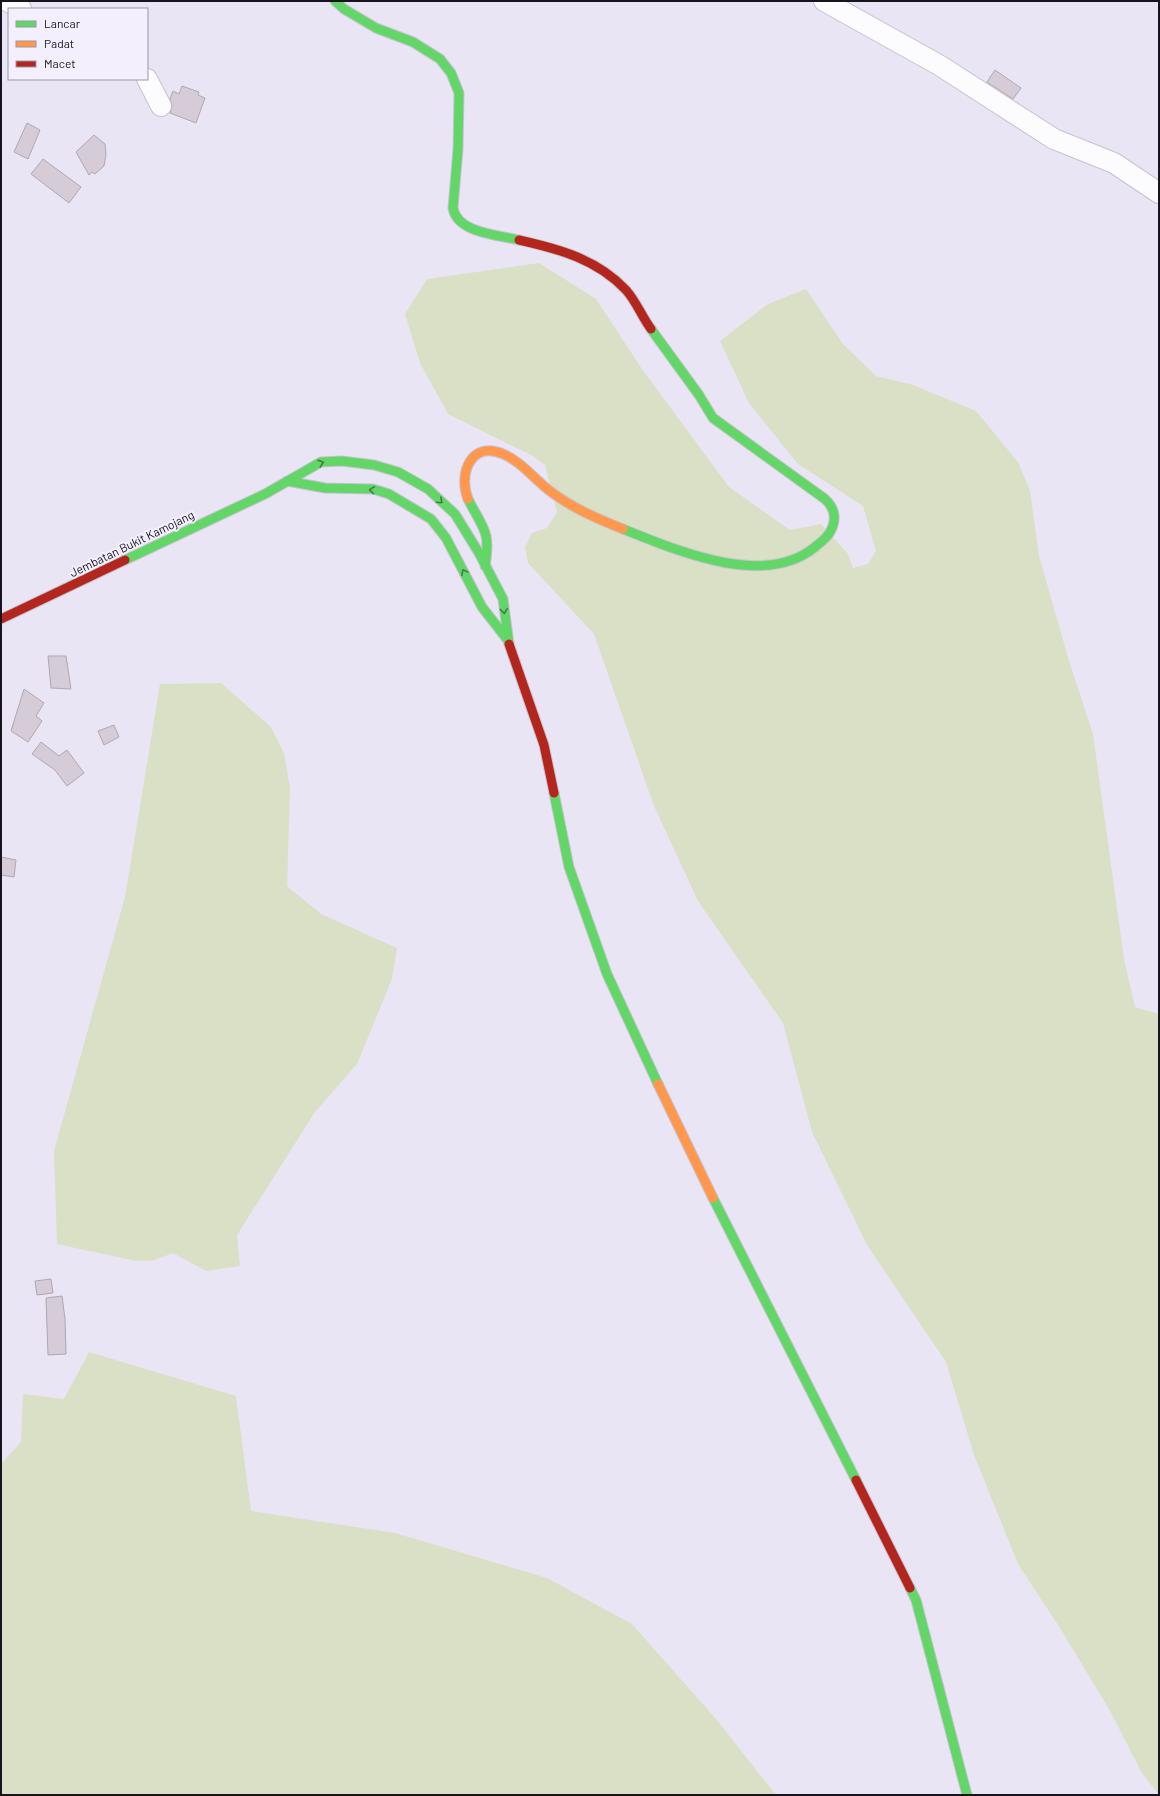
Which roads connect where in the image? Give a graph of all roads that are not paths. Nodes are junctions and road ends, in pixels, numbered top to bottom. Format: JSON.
{"nodes":[{"id":1,"x":7,"y":1,"type":"edge"},
{"id":2,"x":335,"y":1,"type":"edge"},
{"id":3,"x":824,"y":1,"type":"edge"},
{"id":4,"x":19,"y":8,"type":"edge"},
{"id":5,"x":148,"y":80,"type":"edge"},
{"id":6,"x":161,"y":106,"type":"dead end"},
{"id":7,"x":1159,"y":193,"type":"edge"},
{"id":8,"x":287,"y":481,"type":"junction"},
{"id":9,"x":485,"y":566,"type":"junction"},
{"id":10,"x":5,"y":618,"type":"edge"},
{"id":11,"x":508,"y":640,"type":"junction"},
{"id":12,"x":967,"y":1795,"type":"edge"}],
"edges":[{"from":1,"to":4,"type":"street"},
{"from":2,"to":9,"type":"main road"},
{"from":3,"to":7,"type":"street"},
{"from":5,"to":6,"type":"street"},
{"from":8,"to":9,"type":"main road","name":"Jembatan Bukit Kamojang","one_way":true},
{"from":8,"to":10,"type":"main road","name":"Jembatan Bukit Kamojang"},
{"from":11,"to":8,"type":"main road","one_way":true},
{"from":9,"to":11,"type":"main road","name":"Jembatan Bukit Kamojang","one_way":true},
{"from":11,"to":12,"type":"main road"}]}
